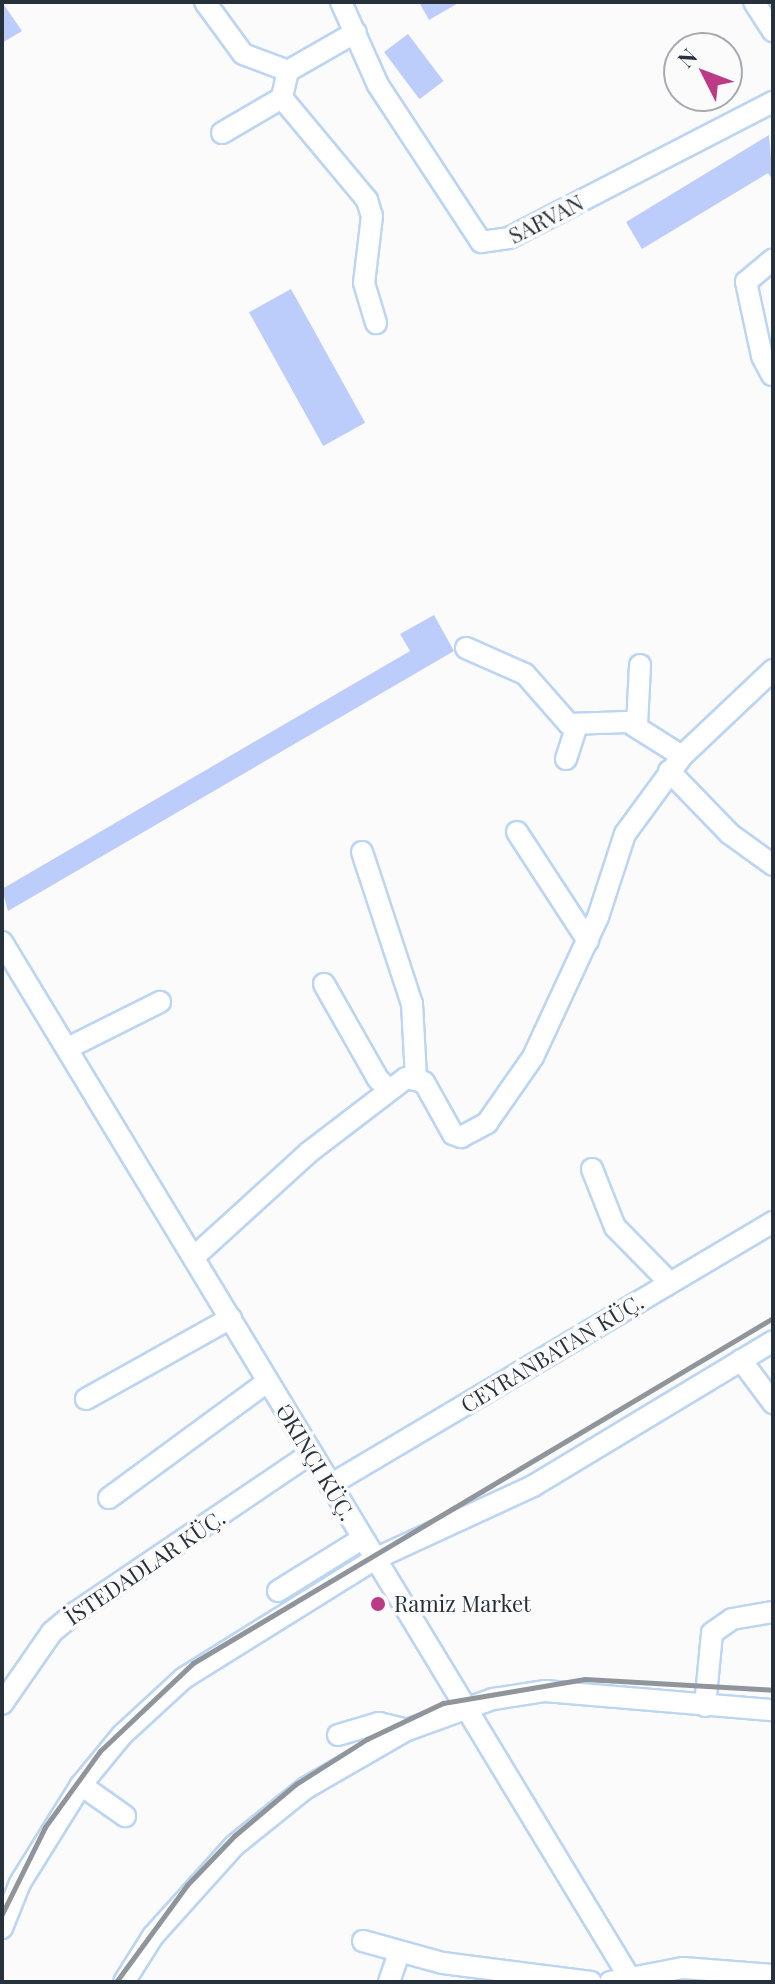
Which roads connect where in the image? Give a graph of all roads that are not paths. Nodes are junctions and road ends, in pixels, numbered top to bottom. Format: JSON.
{"nodes":[{"id":1,"x":205,"y":2,"type":"edge"},
{"id":2,"x":341,"y":2,"type":"edge"},
{"id":3,"x":754,"y":2,"type":"edge"},
{"id":4,"x":773,"y":31,"type":"edge"},
{"id":5,"x":356,"y":32,"type":"junction"},
{"id":6,"x":288,"y":71,"type":"junction"},
{"id":7,"x":282,"y":98,"type":"junction"},
{"id":8,"x":773,"y":102,"type":"edge"},
{"id":9,"x":222,"y":133,"type":"dead end"},
{"id":10,"x":773,"y":259,"type":"edge"},
{"id":11,"x":376,"y":323,"type":"dead end"},
{"id":12,"x":772,"y":375,"type":"edge"},
{"id":13,"x":466,"y":648,"type":"dead end"},
{"id":14,"x":640,"y":665,"type":"dead end"},
{"id":15,"x":773,"y":670,"type":"edge"},
{"id":16,"x":637,"y":725,"type":"junction"},
{"id":17,"x":577,"y":726,"type":"junction"},
{"id":18,"x":566,"y":759,"type":"dead end"},
{"id":19,"x":676,"y":763,"type":"junction"},
{"id":20,"x":517,"y":832,"type":"dead end"},
{"id":21,"x":362,"y":852,"type":"dead end"},
{"id":22,"x":773,"y":865,"type":"edge"},
{"id":23,"x":588,"y":941,"type":"junction"},
{"id":24,"x":2,"y":942,"type":"edge"},
{"id":25,"x":324,"y":984,"type":"dead end"},
{"id":26,"x":160,"y":1002,"type":"dead end"},
{"id":27,"x":68,"y":1048,"type":"junction"},
{"id":28,"x":416,"y":1077,"type":"junction"},
{"id":29,"x":390,"y":1090,"type":"junction"},
{"id":30,"x":592,"y":1169,"type":"dead end"},
{"id":31,"x":773,"y":1222,"type":"edge"},
{"id":32,"x":195,"y":1256,"type":"junction"},
{"id":33,"x":670,"y":1283,"type":"junction"},
{"id":34,"x":231,"y":1318,"type":"junction"},
{"id":35,"x":773,"y":1341,"type":"edge"},
{"id":36,"x":741,"y":1360,"type":"junction"},
{"id":37,"x":268,"y":1381,"type":"junction"},
{"id":38,"x":86,"y":1399,"type":"dead end"},
{"id":39,"x":773,"y":1403,"type":"edge"},
{"id":40,"x":311,"y":1453,"type":"junction"},
{"id":41,"x":330,"y":1485,"type":"junction"},
{"id":42,"x":109,"y":1498,"type":"dead end"},
{"id":43,"x":362,"y":1539,"type":"junction"},
{"id":44,"x":375,"y":1559,"type":"junction"},
{"id":45,"x":278,"y":1591,"type":"dead end"},
{"id":46,"x":773,"y":1612,"type":"edge"},
{"id":47,"x":2,"y":1704,"type":"edge"},
{"id":48,"x":705,"y":1706,"type":"junction"},
{"id":49,"x":464,"y":1707,"type":"junction"},
{"id":50,"x":773,"y":1710,"type":"edge"},
{"id":51,"x":407,"y":1730,"type":"junction"},
{"id":52,"x":338,"y":1735,"type":"dead end"},
{"id":53,"x":81,"y":1785,"type":"junction"},
{"id":54,"x":125,"y":1816,"type":"dead end"},
{"id":55,"x":2,"y":1928,"type":"edge"},
{"id":56,"x":363,"y":1941,"type":"dead end"},
{"id":57,"x":399,"y":1953,"type":"junction"},
{"id":58,"x":773,"y":1975,"type":"edge"},
{"id":59,"x":624,"y":1980,"type":"edge"},
{"id":60,"x":124,"y":1982,"type":"edge"},
{"id":61,"x":389,"y":1982,"type":"edge"},
{"id":62,"x":591,"y":1982,"type":"edge"}],
"edges":[{"from":1,"to":6,"type":"street"},
{"from":2,"to":5,"type":"street","name":"SARVAN"},
{"from":3,"to":4,"type":"street"},
{"from":5,"to":6,"type":"street"},
{"from":5,"to":8,"type":"street","name":"SARVAN"},
{"from":6,"to":7,"type":"street"},
{"from":7,"to":9,"type":"street"},
{"from":7,"to":11,"type":"street"},
{"from":10,"to":12,"type":"street"},
{"from":13,"to":17,"type":"street"},
{"from":14,"to":16,"type":"street"},
{"from":15,"to":19,"type":"street"},
{"from":16,"to":17,"type":"street"},
{"from":16,"to":19,"type":"street"},
{"from":17,"to":18,"type":"street"},
{"from":19,"to":22,"type":"street"},
{"from":19,"to":23,"type":"street"},
{"from":20,"to":23,"type":"street"},
{"from":21,"to":28,"type":"street"},
{"from":23,"to":28,"type":"street"},
{"from":24,"to":27,"type":"street","name":"ƏKINÇI KÜÇ."},
{"from":25,"to":29,"type":"street"},
{"from":26,"to":27,"type":"street"},
{"from":27,"to":32,"type":"street","name":"ƏKINÇI KÜÇ."},
{"from":28,"to":29,"type":"street"},
{"from":29,"to":32,"type":"street"},
{"from":30,"to":33,"type":"street"},
{"from":31,"to":33,"type":"street","name":"CEYRANBATAN KÜÇ."},
{"from":32,"to":34,"type":"street","name":"ƏKINÇI KÜÇ."},
{"from":33,"to":41,"type":"street","name":"CEYRANBATAN KÜÇ."},
{"from":34,"to":37,"type":"street","name":"ƏKINÇI KÜÇ."},
{"from":34,"to":38,"type":"street"},
{"from":35,"to":36,"type":"street"},
{"from":36,"to":39,"type":"street"},
{"from":36,"to":44,"type":"street"},
{"from":37,"to":40,"type":"street","name":"ƏKINÇI KÜÇ."},
{"from":37,"to":42,"type":"street"},
{"from":40,"to":41,"type":"street","name":"ƏKINÇI KÜÇ."},
{"from":40,"to":47,"type":"street","name":"İSTEDADLAR KÜÇ."},
{"from":41,"to":43,"type":"street","name":"ƏKINÇI KÜÇ."},
{"from":43,"to":44,"type":"street","name":"ƏKINÇI KÜÇ."},
{"from":43,"to":45,"type":"street"},
{"from":44,"to":49,"type":"street","name":"ƏKINÇI KÜÇ."},
{"from":44,"to":53,"type":"street"},
{"from":46,"to":48,"type":"street"},
{"from":48,"to":49,"type":"street"},
{"from":48,"to":50,"type":"street"},
{"from":49,"to":51,"type":"street"},
{"from":49,"to":59,"type":"street","name":"ƏKINÇI KÜÇ."},
{"from":51,"to":52,"type":"street"},
{"from":51,"to":60,"type":"street"},
{"from":53,"to":54,"type":"street"},
{"from":53,"to":55,"type":"street"},
{"from":56,"to":57,"type":"street"},
{"from":57,"to":61,"type":"street"},
{"from":57,"to":62,"type":"street"},
{"from":58,"to":59,"type":"street"}]}
